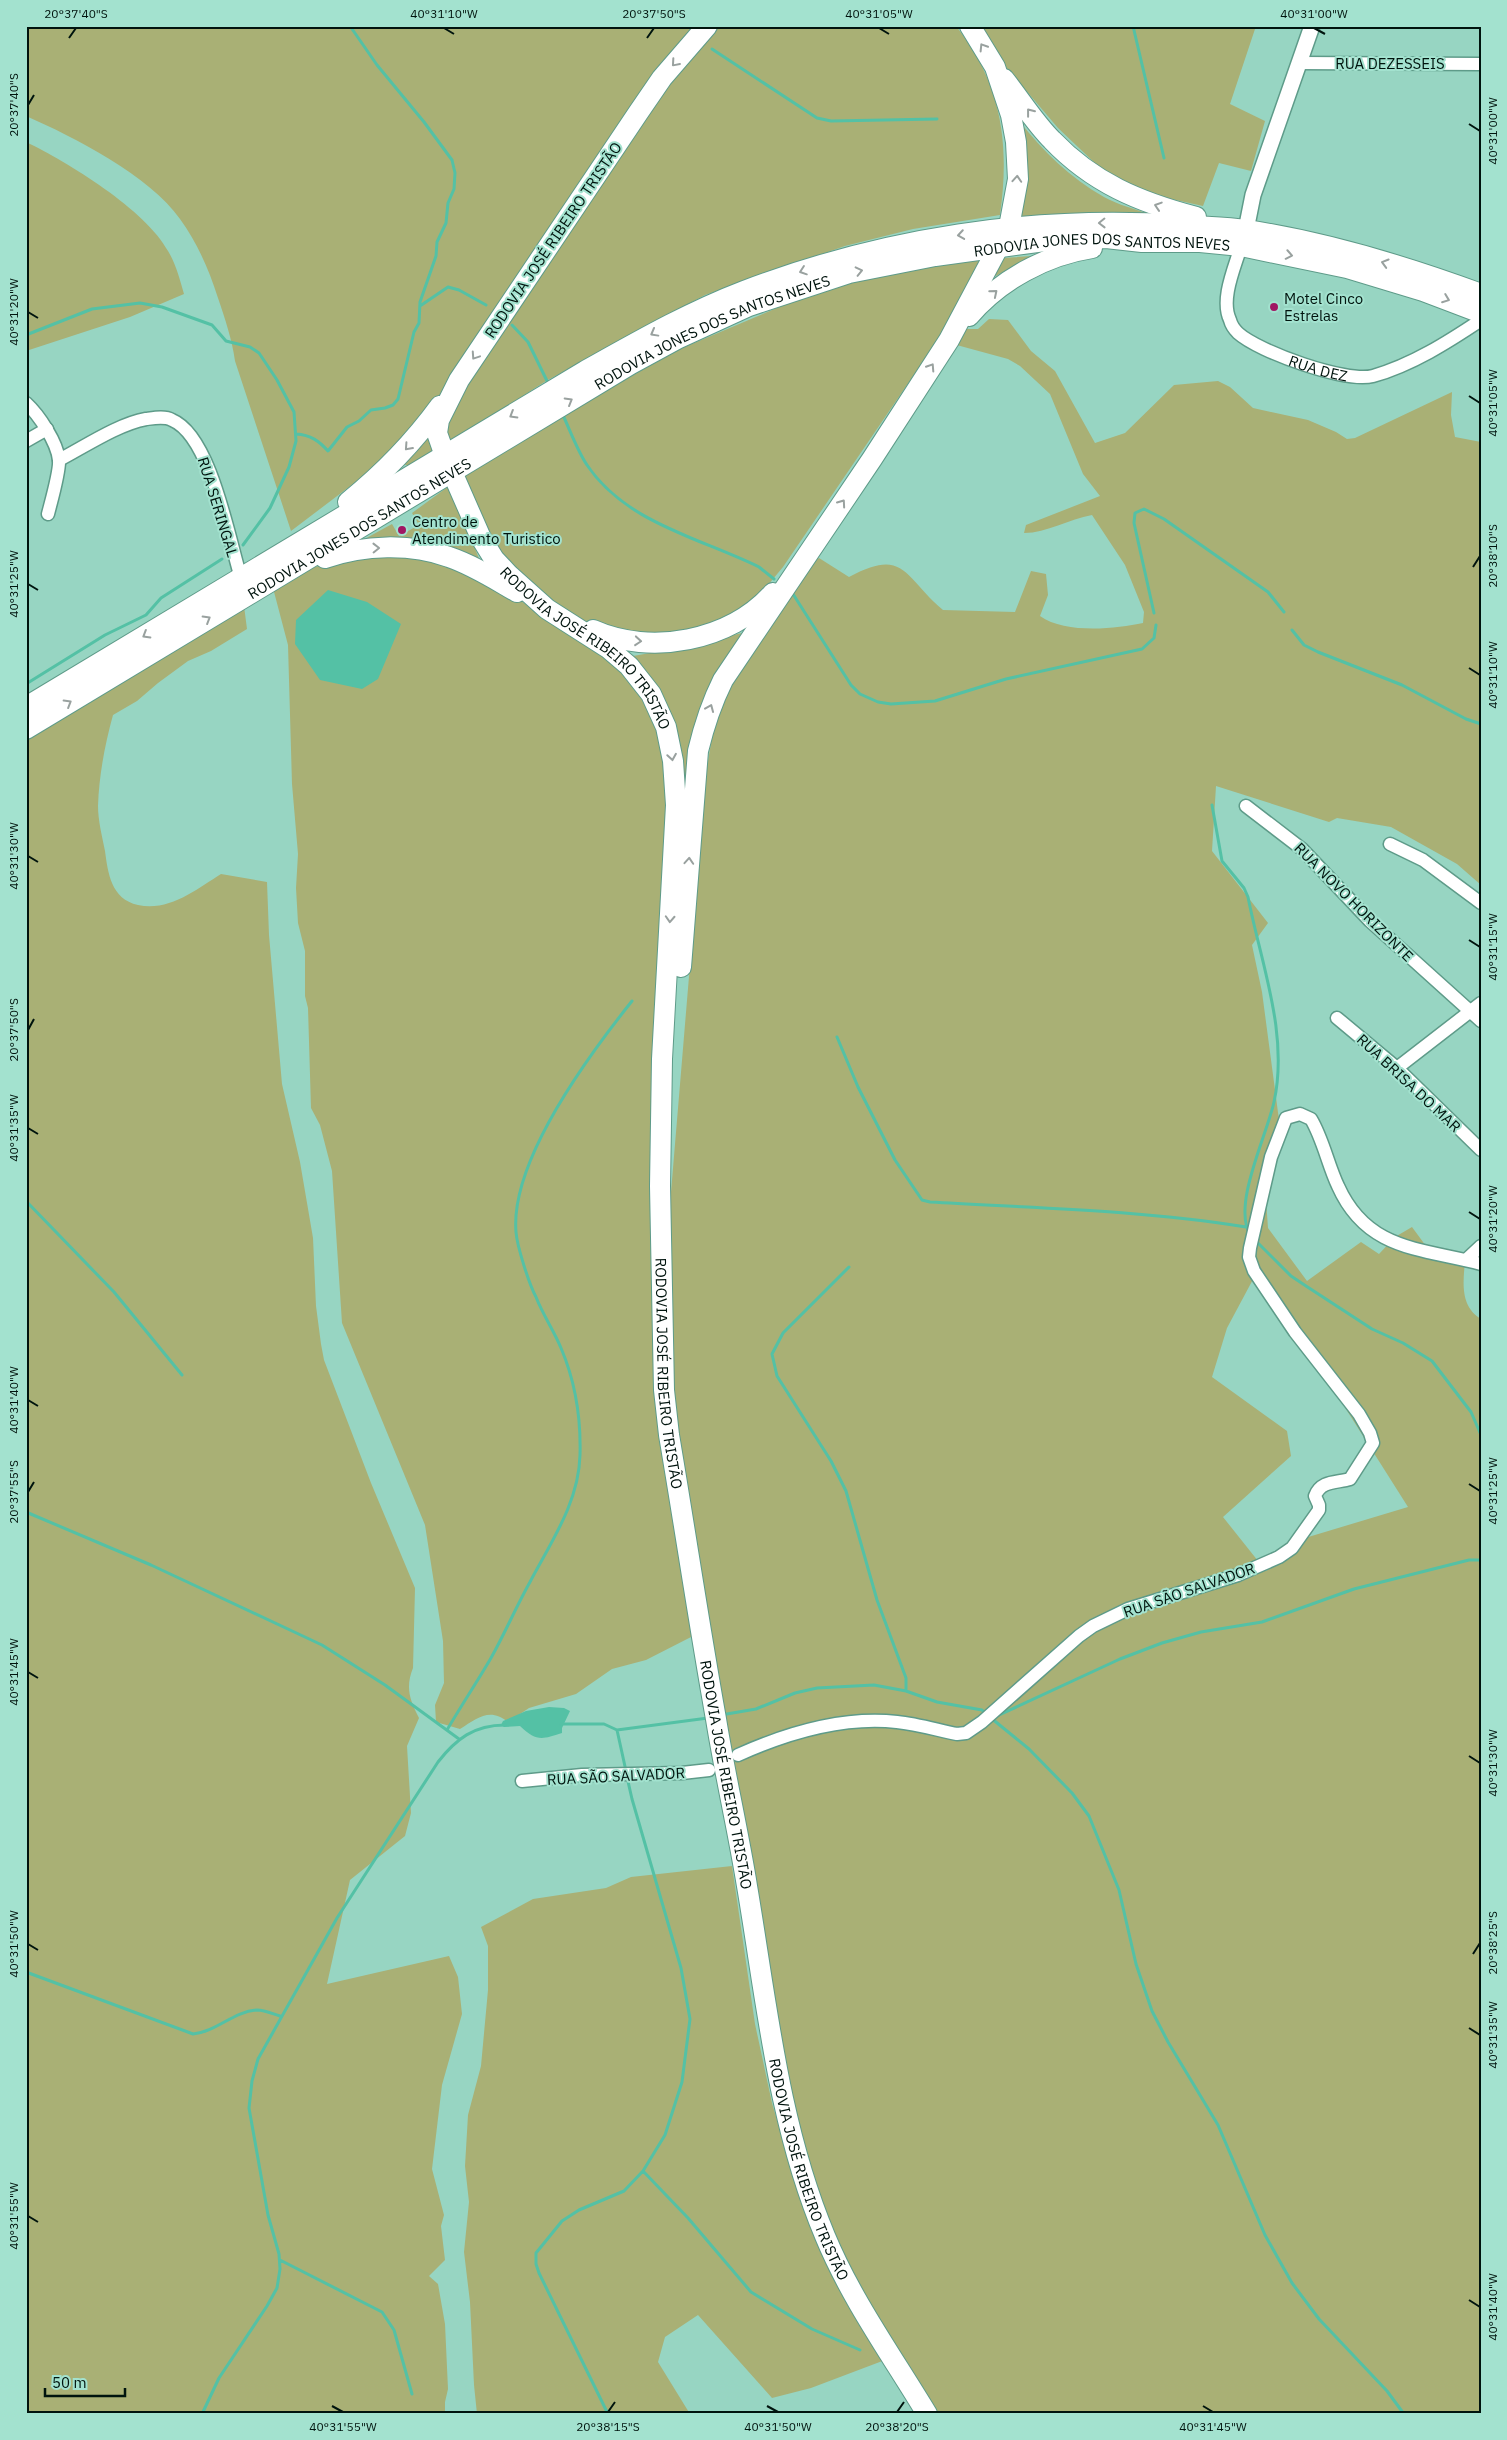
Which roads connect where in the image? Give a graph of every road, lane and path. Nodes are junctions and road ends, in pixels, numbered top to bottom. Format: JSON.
{"nodes":[{"id":1,"x":707,"y":26,"type":"edge"},
{"id":2,"x":970,"y":26,"type":"edge"},
{"id":3,"x":1312,"y":26,"type":"edge"},
{"id":4,"x":1298,"y":63,"type":"junction"},
{"id":5,"x":1481,"y":64,"type":"edge"},
{"id":6,"x":995,"y":67,"type":"junction"},
{"id":7,"x":1010,"y":227,"type":"junction"},
{"id":8,"x":1242,"y":235,"type":"junction"},
{"id":9,"x":1142,"y":242,"type":"junction"},
{"id":10,"x":1000,"y":247,"type":"junction"},
{"id":11,"x":1481,"y":294,"type":"edge"},
{"id":12,"x":1481,"y":313,"type":"edge"},
{"id":13,"x":1481,"y":320,"type":"edge"},
{"id":14,"x":949,"y":340,"type":"junction"},
{"id":15,"x":459,"y":380,"type":"junction"},
{"id":16,"x":26,"y":403,"type":"edge"},
{"id":17,"x":47,"y":429,"type":"junction"},
{"id":18,"x":26,"y":441,"type":"edge"},
{"id":19,"x":59,"y":460,"type":"junction"},
{"id":20,"x":448,"y":464,"type":"junction"},
{"id":21,"x":48,"y":514,"type":"dead end"},
{"id":22,"x":814,"y":543,"type":"junction"},
{"id":23,"x":292,"y":546,"type":"junction"},
{"id":24,"x":295,"y":567,"type":"junction"},
{"id":25,"x":241,"y":578,"type":"junction"},
{"id":26,"x":553,"y":612,"type":"junction"},
{"id":27,"x":26,"y":707,"type":"edge"},
{"id":28,"x":26,"y":729,"type":"edge"},
{"id":29,"x":1246,"y":806,"type":"dead end"},
{"id":30,"x":1390,"y":844,"type":"dead end"},
{"id":31,"x":1481,"y":903,"type":"edge"},
{"id":32,"x":1481,"y":1003,"type":"edge"},
{"id":33,"x":1470,"y":1011,"type":"junction"},
{"id":34,"x":1337,"y":1018,"type":"dead end"},
{"id":35,"x":1481,"y":1021,"type":"edge"},
{"id":36,"x":1397,"y":1068,"type":"junction"},
{"id":37,"x":662,"y":1100,"type":"junction"},
{"id":38,"x":1481,"y":1150,"type":"edge"},
{"id":39,"x":1481,"y":1246,"type":"edge"},
{"id":40,"x":1466,"y":1260,"type":"junction"},
{"id":41,"x":1481,"y":1264,"type":"edge"},
{"id":42,"x":738,"y":1755,"type":"dead end"},
{"id":43,"x":709,"y":1770,"type":"dead end"},
{"id":44,"x":522,"y":1781,"type":"dead end"},
{"id":45,"x":927,"y":2414,"type":"edge"}],
"edges":[{"from":1,"to":15,"type":"main road","name":"RODOVIA JOSÉ RIBEIRO TRISTÃO","one_way":true},
{"from":6,"to":2,"type":"main road","name":"RODOVIA JOSÉ RIBEIRO TRISTÃO","one_way":true},
{"from":3,"to":4,"type":"street","name":"RUA DEZ"},
{"from":4,"to":5,"type":"street","name":"RUA DEZESSEIS"},
{"from":4,"to":8,"type":"street","name":"RUA DEZ"},
{"from":7,"to":6,"type":"main road","name":"RODOVIA JOSÉ RIBEIRO TRISTÃO","one_way":true},
{"from":8,"to":6,"type":"main road","one_way":true},
{"from":8,"to":7,"type":"main road","name":"RODOVIA JONES DOS SANTOS NEVES","one_way":true},
{"from":7,"to":10,"type":"main road","name":"RODOVIA JOSÉ RIBEIRO TRISTÃO"},
{"from":7,"to":20,"type":"main road","name":"RODOVIA JONES DOS SANTOS NEVES","one_way":true},
{"from":8,"to":9,"type":"main road","name":"RODOVIA JONES DOS SANTOS NEVES"},
{"from":11,"to":8,"type":"main road","name":"RODOVIA JONES DOS SANTOS NEVES","one_way":true},
{"from":8,"to":12,"type":"main road","name":"RODOVIA JONES DOS SANTOS NEVES","one_way":true},
{"from":8,"to":13,"type":"street","name":"RUA DEZ"},
{"from":9,"to":10,"type":"main road","name":"RODOVIA JONES DOS SANTOS NEVES"},
{"from":14,"to":9,"type":"main road","one_way":true},
{"from":10,"to":14,"type":"main road","name":"RODOVIA JOSÉ RIBEIRO TRISTÃO"},
{"from":20,"to":10,"type":"main road","name":"RODOVIA JONES DOS SANTOS NEVES","one_way":true},
{"from":22,"to":14,"type":"main road","name":"RODOVIA JOSÉ RIBEIRO TRISTÃO","one_way":true},
{"from":15,"to":20,"type":"main road","name":"RODOVIA JOSÉ RIBEIRO TRISTÃO"},
{"from":15,"to":23,"type":"main road","one_way":true},
{"from":16,"to":17,"type":"street"},
{"from":17,"to":18,"type":"street"},
{"from":17,"to":19,"type":"street"},
{"from":19,"to":21,"type":"street"},
{"from":19,"to":25,"type":"street","name":"RUA SERINGAL"},
{"from":20,"to":23,"type":"main road","name":"RODOVIA JONES DOS SANTOS NEVES"},
{"from":20,"to":24,"type":"main road","name":"RODOVIA JONES DOS SANTOS NEVES"},
{"from":20,"to":26,"type":"main road","name":"RODOVIA JOSÉ RIBEIRO TRISTÃO"},
{"from":26,"to":22,"type":"main road","one_way":true},
{"from":37,"to":22,"type":"main road","name":"RODOVIA JOSÉ RIBEIRO TRISTÃO","one_way":true},
{"from":23,"to":25,"type":"main road","name":"RODOVIA JONES DOS SANTOS NEVES"},
{"from":24,"to":26,"type":"main road","one_way":true},
{"from":28,"to":24,"type":"main road","name":"RODOVIA JONES DOS SANTOS NEVES","one_way":true},
{"from":25,"to":27,"type":"main road","name":"RODOVIA JONES DOS SANTOS NEVES","one_way":true},
{"from":26,"to":37,"type":"main road","name":"RODOVIA JOSÉ RIBEIRO TRISTÃO","one_way":true},
{"from":29,"to":33,"type":"street","name":"RUA NOVO HORIZONTE"},
{"from":30,"to":31,"type":"street"},
{"from":32,"to":33,"type":"street"},
{"from":33,"to":35,"type":"street","name":"RUA NOVO HORIZONTE"},
{"from":33,"to":36,"type":"street"},
{"from":34,"to":36,"type":"street","name":"RUA BRISA DO MAR"},
{"from":36,"to":38,"type":"street","name":"RUA BRISA DO MAR"},
{"from":37,"to":45,"type":"main road","name":"RODOVIA JOSÉ RIBEIRO TRISTÃO"},
{"from":39,"to":40,"type":"street"},
{"from":40,"to":41,"type":"street"},
{"from":40,"to":42,"type":"street","name":"RUA SÃO SALVADOR"},
{"from":43,"to":44,"type":"street","name":"RUA SÃO SALVADOR"}]}
